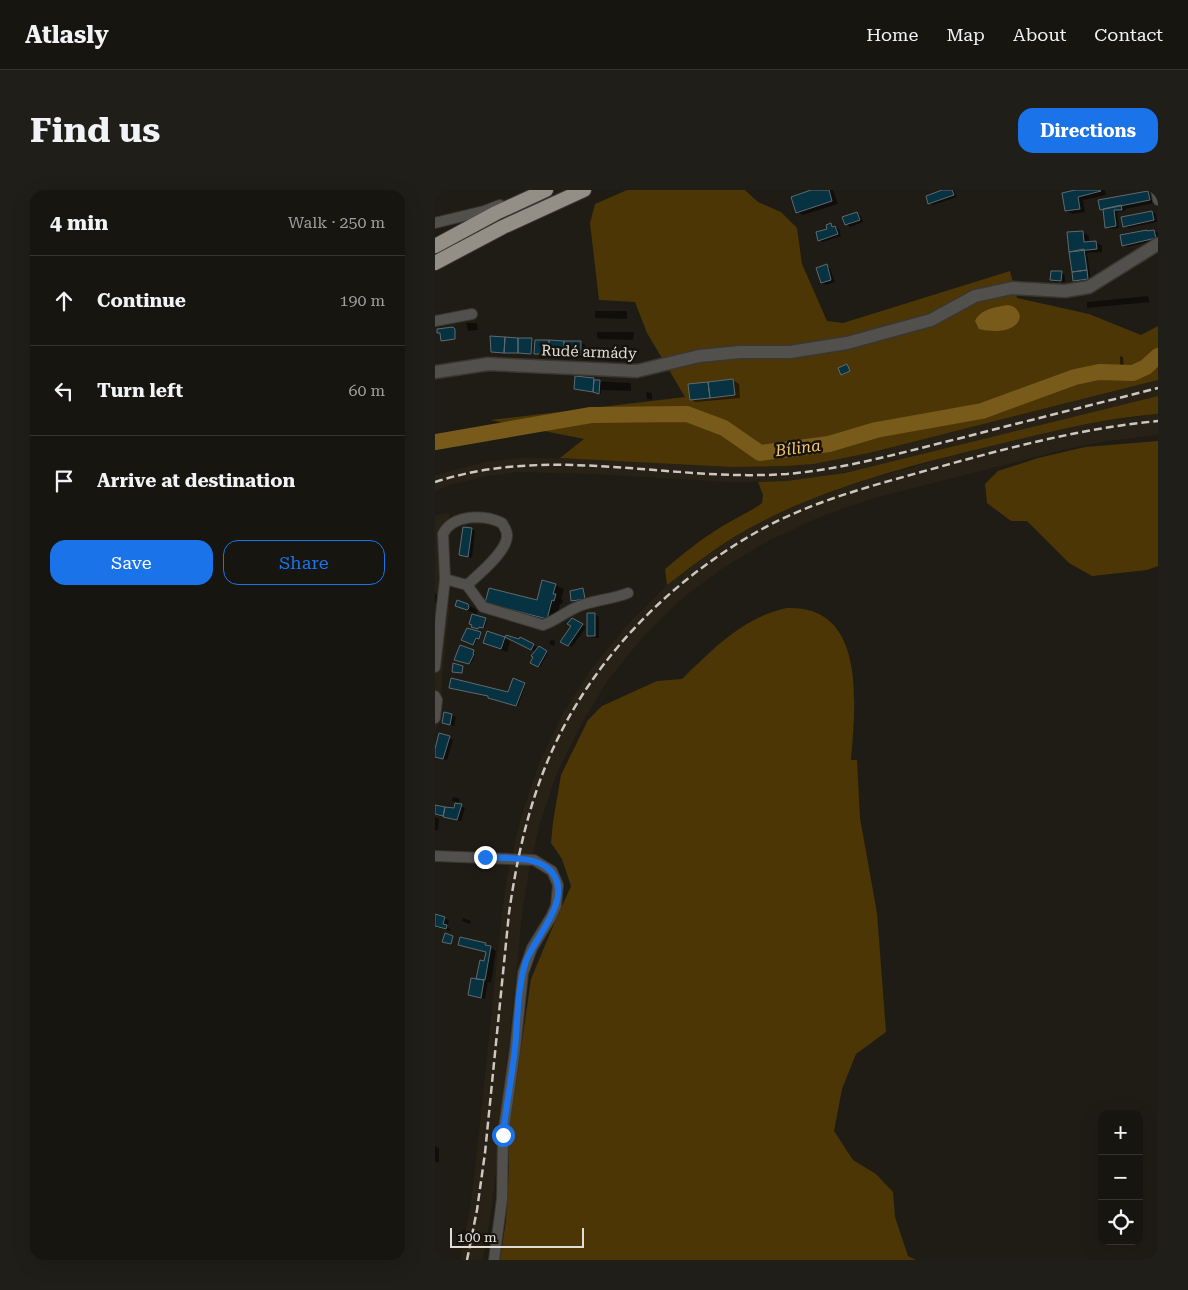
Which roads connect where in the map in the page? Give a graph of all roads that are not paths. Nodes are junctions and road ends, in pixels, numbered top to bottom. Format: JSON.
{"nodes":[{"id":1,"x":546,"y":190,"type":"edge"},
{"id":2,"x":584,"y":190,"type":"edge"},
{"id":3,"x":1156,"y":190,"type":"edge"},
{"id":4,"x":1158,"y":200,"type":"edge"},
{"id":5,"x":435,"y":222,"type":"edge"},
{"id":6,"x":1158,"y":244,"type":"edge"},
{"id":7,"x":435,"y":246,"type":"edge"},
{"id":8,"x":435,"y":263,"type":"edge"},
{"id":9,"x":472,"y":314,"type":"dead end"},
{"id":10,"x":435,"y":321,"type":"edge"},
{"id":11,"x":435,"y":372,"type":"edge"},
{"id":12,"x":445,"y":579,"type":"junction"},
{"id":13,"x":467,"y":585,"type":"junction"},
{"id":14,"x":628,"y":593,"type":"dead end"},
{"id":15,"x":435,"y":667,"type":"edge"},
{"id":16,"x":435,"y":696,"type":"edge"},
{"id":17,"x":435,"y":718,"type":"edge"},
{"id":18,"x":435,"y":856,"type":"edge"},
{"id":19,"x":494,"y":1260,"type":"edge"}],
"edges":[{"from":1,"to":5,"type":"street"},
{"from":1,"to":7,"type":"highway"},
{"from":2,"to":8,"type":"highway"},
{"from":3,"to":4,"type":"street"},
{"from":6,"to":11,"type":"street","name":"Rudé armády"},
{"from":9,"to":10,"type":"street"},
{"from":12,"to":13,"type":"street"},
{"from":12,"to":13,"type":"street"},
{"from":12,"to":15,"type":"street"},
{"from":13,"to":14,"type":"street"},
{"from":16,"to":17,"type":"street"},
{"from":18,"to":19,"type":"street"}]}
